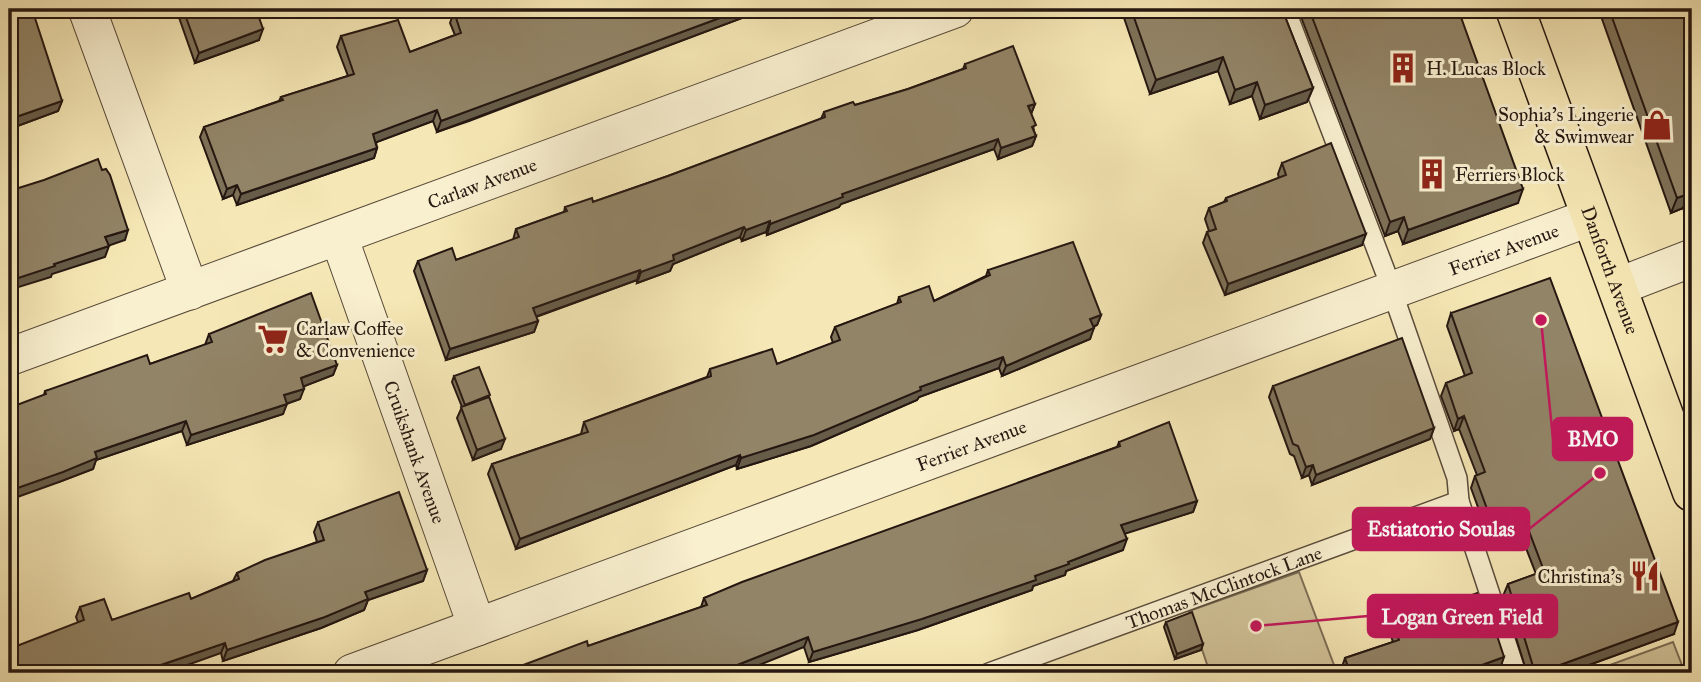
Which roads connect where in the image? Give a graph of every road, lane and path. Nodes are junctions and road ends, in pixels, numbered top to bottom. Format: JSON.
{"nodes":[{"id":1,"x":87,"y":9,"type":"edge"},
{"id":2,"x":955,"y":9,"type":"edge"},
{"id":3,"x":1285,"y":9,"type":"edge"},
{"id":4,"x":1515,"y":9,"type":"edge"},
{"id":5,"x":1591,"y":217,"type":"junction"},
{"id":6,"x":339,"y":237,"type":"junction"},
{"id":7,"x":1692,"y":258,"type":"edge"},
{"id":8,"x":1617,"y":287,"type":"junction"},
{"id":9,"x":1391,"y":290,"type":"junction"},
{"id":10,"x":190,"y":291,"type":"junction"},
{"id":11,"x":9,"y":357,"type":"edge"},
{"id":12,"x":1692,"y":492,"type":"edge"},
{"id":13,"x":1459,"y":501,"type":"junction"},
{"id":14,"x":477,"y":627,"type":"junction"},
{"id":15,"x":352,"y":673,"type":"edge"},
{"id":16,"x":989,"y":673,"type":"edge"},
{"id":17,"x":1516,"y":673,"type":"edge"}],
"edges":[{"from":1,"to":10,"type":"street"},
{"from":2,"to":6,"type":"street","name":"Carlaw Avenue"},
{"from":3,"to":9,"type":"lane"},
{"from":4,"to":5,"type":"main road","name":"Danforth Avenue"},
{"from":5,"to":8,"type":"main road","name":"Danforth Avenue"},
{"from":5,"to":9,"type":"street","name":"Ferrier Avenue"},
{"from":6,"to":10,"type":"street","name":"Carlaw Avenue"},
{"from":6,"to":14,"type":"street","name":"Cruikshank Avenue"},
{"from":7,"to":8,"type":"street"},
{"from":8,"to":12,"type":"main road","name":"Danforth Avenue"},
{"from":9,"to":13,"type":"lane"},
{"from":9,"to":14,"type":"street","name":"Ferrier Avenue"},
{"from":10,"to":11,"type":"street","name":"Carlaw Avenue"},
{"from":13,"to":16,"type":"lane","name":"Thomas McClintock Lane"},
{"from":13,"to":17,"type":"lane"},
{"from":14,"to":15,"type":"street","name":"Ferrier Avenue"}]}
